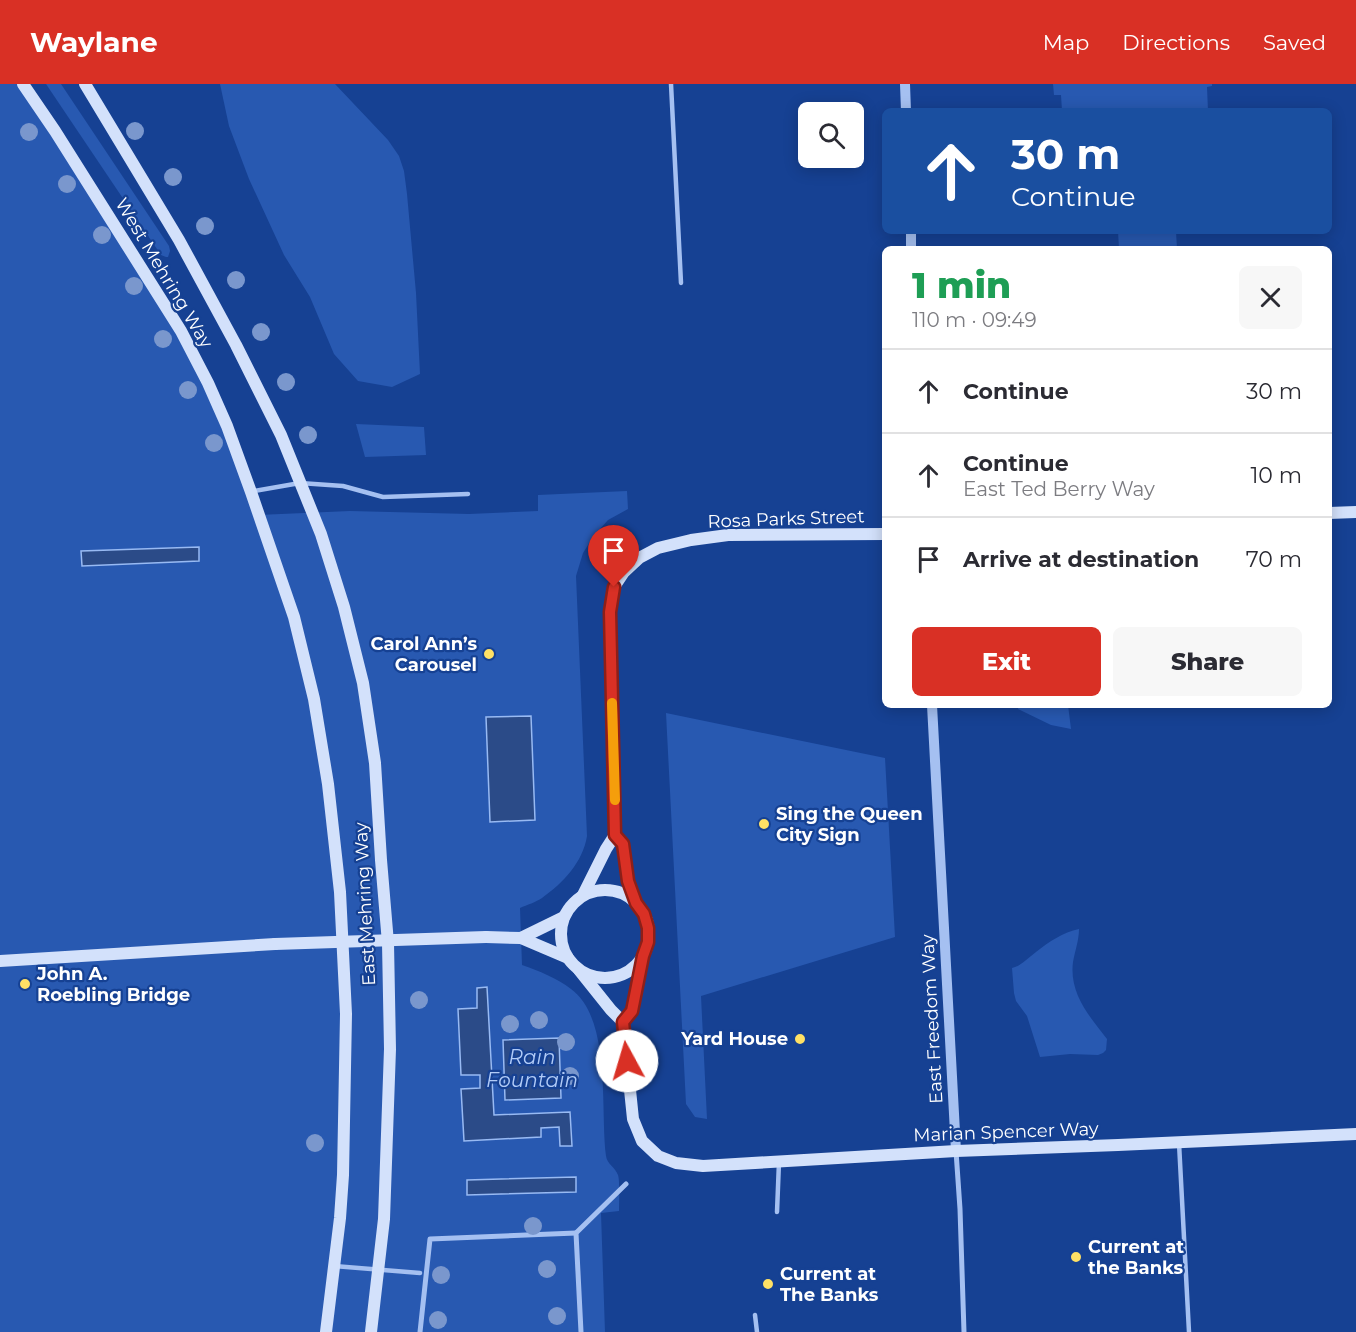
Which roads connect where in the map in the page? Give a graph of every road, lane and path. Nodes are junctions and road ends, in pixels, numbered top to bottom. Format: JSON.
{"nodes":[{"id":1,"x":23,"y":84,"type":"edge"},
{"id":2,"x":85,"y":84,"type":"edge"},
{"id":3,"x":671,"y":84,"type":"edge"},
{"id":4,"x":905,"y":84,"type":"edge"},
{"id":5,"x":906,"y":108,"type":"edge"},
{"id":6,"x":681,"y":283,"type":"dead end"},
{"id":7,"x":300,"y":483,"type":"junction"},
{"id":8,"x":251,"y":492,"type":"junction"},
{"id":9,"x":468,"y":494,"type":"dead end"},
{"id":10,"x":1356,"y":512,"type":"edge"},
{"id":11,"x":1332,"y":513,"type":"edge"},
{"id":12,"x":882,"y":534,"type":"edge"},
{"id":13,"x":932,"y":708,"type":"edge"},
{"id":14,"x":615,"y":835,"type":"junction"},
{"id":15,"x":583,"y":895,"type":"junction"},
{"id":16,"x":636,"y":903,"type":"junction"},
{"id":17,"x":564,"y":917,"type":"junction"},
{"id":18,"x":521,"y":938,"type":"junction"},
{"id":19,"x":643,"y":956,"type":"junction"},
{"id":20,"x":568,"y":958,"type":"junction"},
{"id":21,"x":0,"y":961,"type":"edge"},
{"id":22,"x":579,"y":970,"type":"junction"},
{"id":23,"x":623,"y":1022,"type":"junction"},
{"id":24,"x":1356,"y":1134,"type":"edge"},
{"id":25,"x":1179,"y":1143,"type":"junction"},
{"id":26,"x":956,"y":1151,"type":"junction"},
{"id":27,"x":779,"y":1162,"type":"junction"},
{"id":28,"x":626,"y":1184,"type":"dead end"},
{"id":29,"x":777,"y":1212,"type":"dead end"},
{"id":30,"x":576,"y":1233,"type":"junction"},
{"id":31,"x":334,"y":1266,"type":"junction"},
{"id":32,"x":378,"y":1270,"type":"junction"},
{"id":33,"x":420,"y":1273,"type":"dead end"},
{"id":34,"x":755,"y":1315,"type":"dead end"},
{"id":35,"x":326,"y":1332,"type":"edge"},
{"id":36,"x":371,"y":1332,"type":"edge"},
{"id":37,"x":420,"y":1332,"type":"edge"},
{"id":38,"x":580,"y":1332,"type":"edge"},
{"id":39,"x":757,"y":1332,"type":"edge"},
{"id":40,"x":964,"y":1332,"type":"edge"},
{"id":41,"x":1189,"y":1332,"type":"edge"}],
"edges":[{"from":1,"to":8,"type":"main road","name":"West Mehring Way"},
{"from":2,"to":7,"type":"main road","name":"West Mehring Way"},
{"from":3,"to":6,"type":"lane"},
{"from":4,"to":5,"type":"street"},
{"from":7,"to":8,"type":"lane"},
{"from":7,"to":9,"type":"lane"},
{"from":7,"to":32,"type":"main road","name":"East Mehring Way"},
{"from":8,"to":31,"type":"main road","name":"East Mehring Way"},
{"from":10,"to":11,"type":"main road"},
{"from":12,"to":14,"type":"main road","name":"Rosa Parks Street"},
{"from":13,"to":26,"type":"street","name":"East Freedom Way"},
{"from":14,"to":15,"type":"main road"},
{"from":14,"to":16,"type":"main road"},
{"from":15,"to":16,"type":"main road"},
{"from":15,"to":17,"type":"main road"},
{"from":16,"to":19,"type":"main road"},
{"from":17,"to":18,"type":"main road"},
{"from":17,"to":20,"type":"main road"},
{"from":18,"to":20,"type":"main road"},
{"from":18,"to":21,"type":"main road","bridge":true},
{"from":19,"to":22,"type":"main road"},
{"from":19,"to":23,"type":"main road"},
{"from":20,"to":22,"type":"main road"},
{"from":22,"to":23,"type":"main road"},
{"from":23,"to":27,"type":"main road","name":"Marian Spencer Way"},
{"from":24,"to":25,"type":"main road","name":"Marian Spencer Way"},
{"from":25,"to":26,"type":"main road","name":"Marian Spencer Way"},
{"from":25,"to":41,"type":"lane"},
{"from":26,"to":27,"type":"main road","name":"Marian Spencer Way"},
{"from":26,"to":40,"type":"street","name":"East Freedom Way"},
{"from":27,"to":29,"type":"lane"},
{"from":28,"to":30,"type":"street"},
{"from":30,"to":37,"type":"street"},
{"from":30,"to":38,"type":"street"},
{"from":31,"to":32,"type":"lane"},
{"from":31,"to":35,"type":"main road","name":"East Mehring Way"},
{"from":32,"to":33,"type":"lane"},
{"from":32,"to":36,"type":"main road","name":"East Mehring Way"},
{"from":34,"to":39,"type":"lane"}]}
